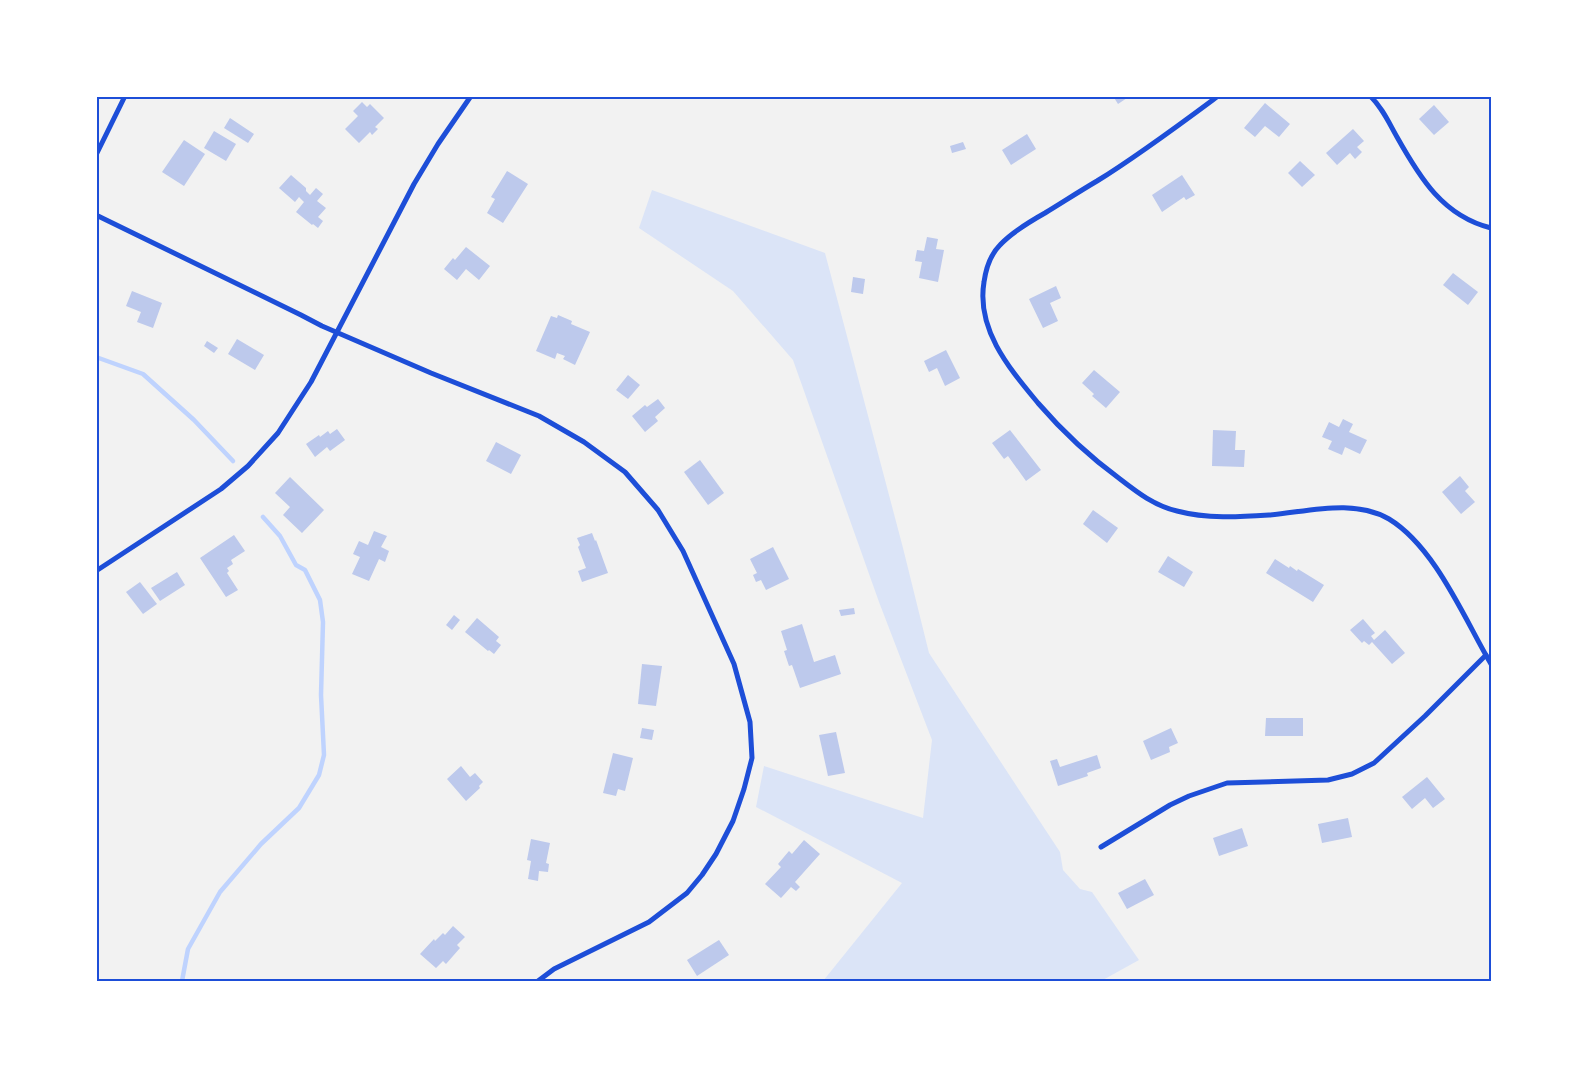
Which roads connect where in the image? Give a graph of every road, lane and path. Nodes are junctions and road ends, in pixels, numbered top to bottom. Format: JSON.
{"nodes":[{"id":1,"x":125,"y":96,"type":"edge"},
{"id":2,"x":471,"y":96,"type":"edge"},
{"id":3,"x":1218,"y":96,"type":"edge"},
{"id":4,"x":1370,"y":96,"type":"edge"},
{"id":5,"x":96,"y":155,"type":"edge"},
{"id":6,"x":96,"y":216,"type":"edge"},
{"id":7,"x":1491,"y":228,"type":"edge"},
{"id":8,"x":337,"y":332,"type":"junction"},
{"id":9,"x":96,"y":571,"type":"edge"},
{"id":10,"x":1486,"y":655,"type":"junction"},
{"id":11,"x":1491,"y":664,"type":"edge"},
{"id":12,"x":1101,"y":847,"type":"dead end"},
{"id":13,"x":538,"y":981,"type":"edge"}],
"edges":[{"from":1,"to":5,"type":"street"},
{"from":2,"to":8,"type":"street"},
{"from":3,"to":10,"type":"street"},
{"from":4,"to":7,"type":"street"},
{"from":6,"to":8,"type":"street"},
{"from":8,"to":9,"type":"street"},
{"from":8,"to":13,"type":"street"},
{"from":10,"to":11,"type":"street"},
{"from":10,"to":12,"type":"street"}]}
